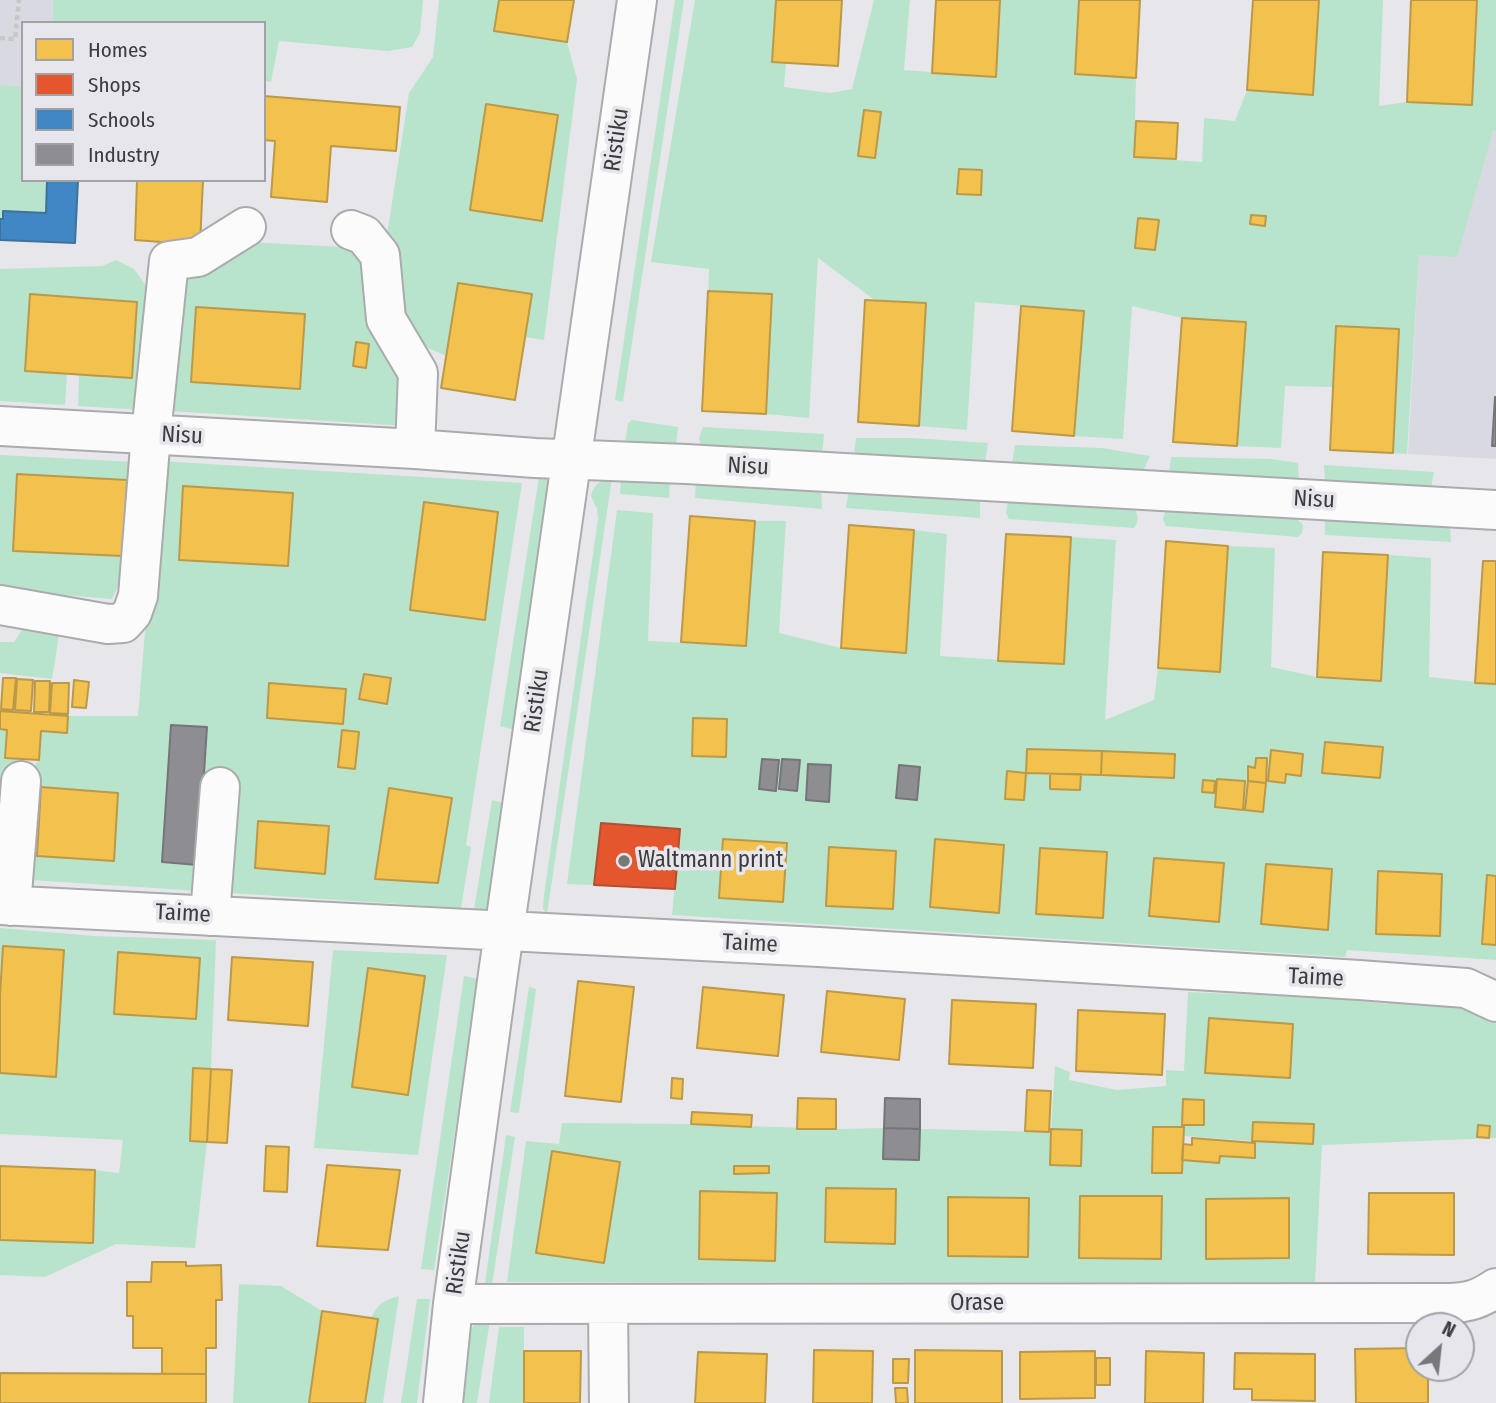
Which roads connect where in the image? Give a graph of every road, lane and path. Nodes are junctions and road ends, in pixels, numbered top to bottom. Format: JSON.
{"nodes":[{"id":1,"x":19,"y":0,"type":"edge"},
{"id":2,"x":637,"y":0,"type":"edge"},
{"id":3,"x":0,"y":38,"type":"edge"},
{"id":4,"x":246,"y":228,"type":"dead end"},
{"id":5,"x":351,"y":230,"type":"dead end"},
{"id":6,"x":0,"y":426,"type":"edge"},
{"id":7,"x":151,"y":434,"type":"junction"},
{"id":8,"x":415,"y":449,"type":"junction"},
{"id":9,"x":572,"y":459,"type":"junction"},
{"id":10,"x":1496,"y":510,"type":"edge"},
{"id":11,"x":0,"y":605,"type":"edge"},
{"id":12,"x":21,"y":781,"type":"dead end"},
{"id":13,"x":220,"y":787,"type":"dead end"},
{"id":14,"x":5,"y":905,"type":"edge"},
{"id":15,"x":211,"y":916,"type":"junction"},
{"id":16,"x":505,"y":929,"type":"junction"},
{"id":17,"x":1496,"y":1002,"type":"edge"},
{"id":18,"x":1496,"y":1288,"type":"edge"},
{"id":19,"x":453,"y":1304,"type":"junction"},
{"id":20,"x":608,"y":1305,"type":"junction"},
{"id":21,"x":443,"y":1403,"type":"edge"},
{"id":22,"x":609,"y":1403,"type":"edge"}],
"edges":[{"from":1,"to":3,"type":"path"},
{"from":2,"to":9,"type":"street","name":"Ristiku"},
{"from":4,"to":7,"type":"street"},
{"from":5,"to":8,"type":"street"},
{"from":6,"to":7,"type":"street","name":"Nisu"},
{"from":7,"to":8,"type":"street","name":"Nisu"},
{"from":7,"to":11,"type":"street"},
{"from":8,"to":9,"type":"street","name":"Nisu"},
{"from":9,"to":10,"type":"street","name":"Nisu"},
{"from":9,"to":16,"type":"street","name":"Ristiku"},
{"from":12,"to":14,"type":"street"},
{"from":13,"to":15,"type":"street"},
{"from":14,"to":15,"type":"street","name":"Taime"},
{"from":15,"to":16,"type":"street","name":"Taime"},
{"from":16,"to":17,"type":"street","name":"Taime"},
{"from":16,"to":19,"type":"street","name":"Ristiku"},
{"from":18,"to":20,"type":"street","name":"Orase"},
{"from":19,"to":20,"type":"street","name":"Orase"},
{"from":19,"to":21,"type":"street","name":"Ristiku"},
{"from":20,"to":22,"type":"street"}]}
